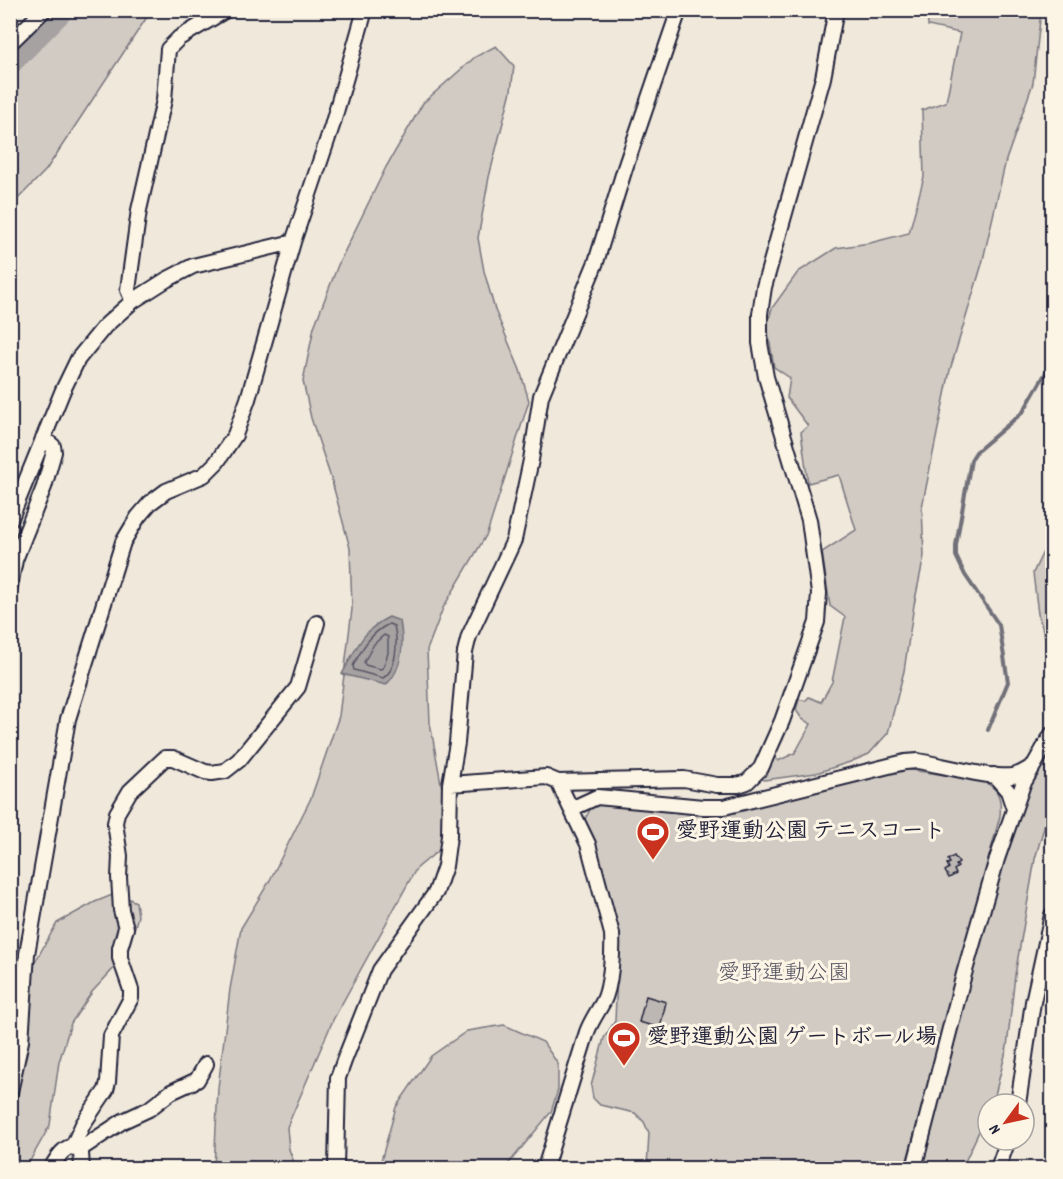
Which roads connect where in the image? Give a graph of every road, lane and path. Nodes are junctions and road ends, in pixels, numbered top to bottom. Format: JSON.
{"nodes":[{"id":1,"x":44,"y":10,"type":"edge"},
{"id":2,"x":226,"y":10,"type":"edge"},
{"id":3,"x":365,"y":10,"type":"edge"},
{"id":4,"x":679,"y":10,"type":"edge"},
{"id":5,"x":836,"y":10,"type":"edge"},
{"id":6,"x":10,"y":43,"type":"edge"},
{"id":7,"x":293,"y":242,"type":"junction"},
{"id":8,"x":133,"y":301,"type":"junction"},
{"id":9,"x":43,"y":438,"type":"junction"},
{"id":10,"x":10,"y":520,"type":"edge"},
{"id":11,"x":10,"y":586,"type":"edge"},
{"id":12,"x":317,"y":623,"type":"dead end"},
{"id":13,"x":1053,"y":734,"type":"edge"},
{"id":14,"x":1034,"y":766,"type":"junction"},
{"id":15,"x":993,"y":776,"type":"junction"},
{"id":16,"x":558,"y":782,"type":"junction"},
{"id":17,"x":450,"y":784,"type":"junction"},
{"id":18,"x":571,"y":809,"type":"junction"},
{"id":19,"x":1014,"y":809,"type":"junction"},
{"id":20,"x":1053,"y":915,"type":"edge"},
{"id":21,"x":27,"y":954,"type":"junction"},
{"id":22,"x":10,"y":1020,"type":"edge"},
{"id":23,"x":206,"y":1064,"type":"dead end"},
{"id":24,"x":10,"y":1092,"type":"edge"},
{"id":25,"x":1020,"y":1092,"type":"edge"},
{"id":26,"x":76,"y":1148,"type":"junction"},
{"id":27,"x":1004,"y":1152,"type":"edge"},
{"id":28,"x":51,"y":1168,"type":"edge"},
{"id":29,"x":82,"y":1168,"type":"edge"},
{"id":30,"x":336,"y":1168,"type":"edge"},
{"id":31,"x":545,"y":1168,"type":"edge"},
{"id":32,"x":914,"y":1168,"type":"edge"},
{"id":33,"x":998,"y":1168,"type":"edge"}],
"edges":[{"from":1,"to":6,"type":"street"},
{"from":2,"to":8,"type":"street"},
{"from":3,"to":7,"type":"street"},
{"from":4,"to":17,"type":"street"},
{"from":5,"to":16,"type":"street"},
{"from":7,"to":8,"type":"street"},
{"from":7,"to":21,"type":"street"},
{"from":8,"to":9,"type":"street"},
{"from":9,"to":10,"type":"street"},
{"from":9,"to":11,"type":"street"},
{"from":12,"to":26,"type":"street"},
{"from":13,"to":14,"type":"street"},
{"from":14,"to":15,"type":"street"},
{"from":14,"to":19,"type":"street"},
{"from":15,"to":18,"type":"street"},
{"from":15,"to":19,"type":"street"},
{"from":16,"to":17,"type":"street"},
{"from":16,"to":18,"type":"street"},
{"from":17,"to":30,"type":"street"},
{"from":18,"to":31,"type":"street"},
{"from":19,"to":32,"type":"street"},
{"from":20,"to":25,"type":"street"},
{"from":21,"to":22,"type":"street"},
{"from":21,"to":24,"type":"street"},
{"from":23,"to":26,"type":"street"},
{"from":26,"to":28,"type":"street"},
{"from":26,"to":29,"type":"street"},
{"from":27,"to":33,"type":"street"}]}
